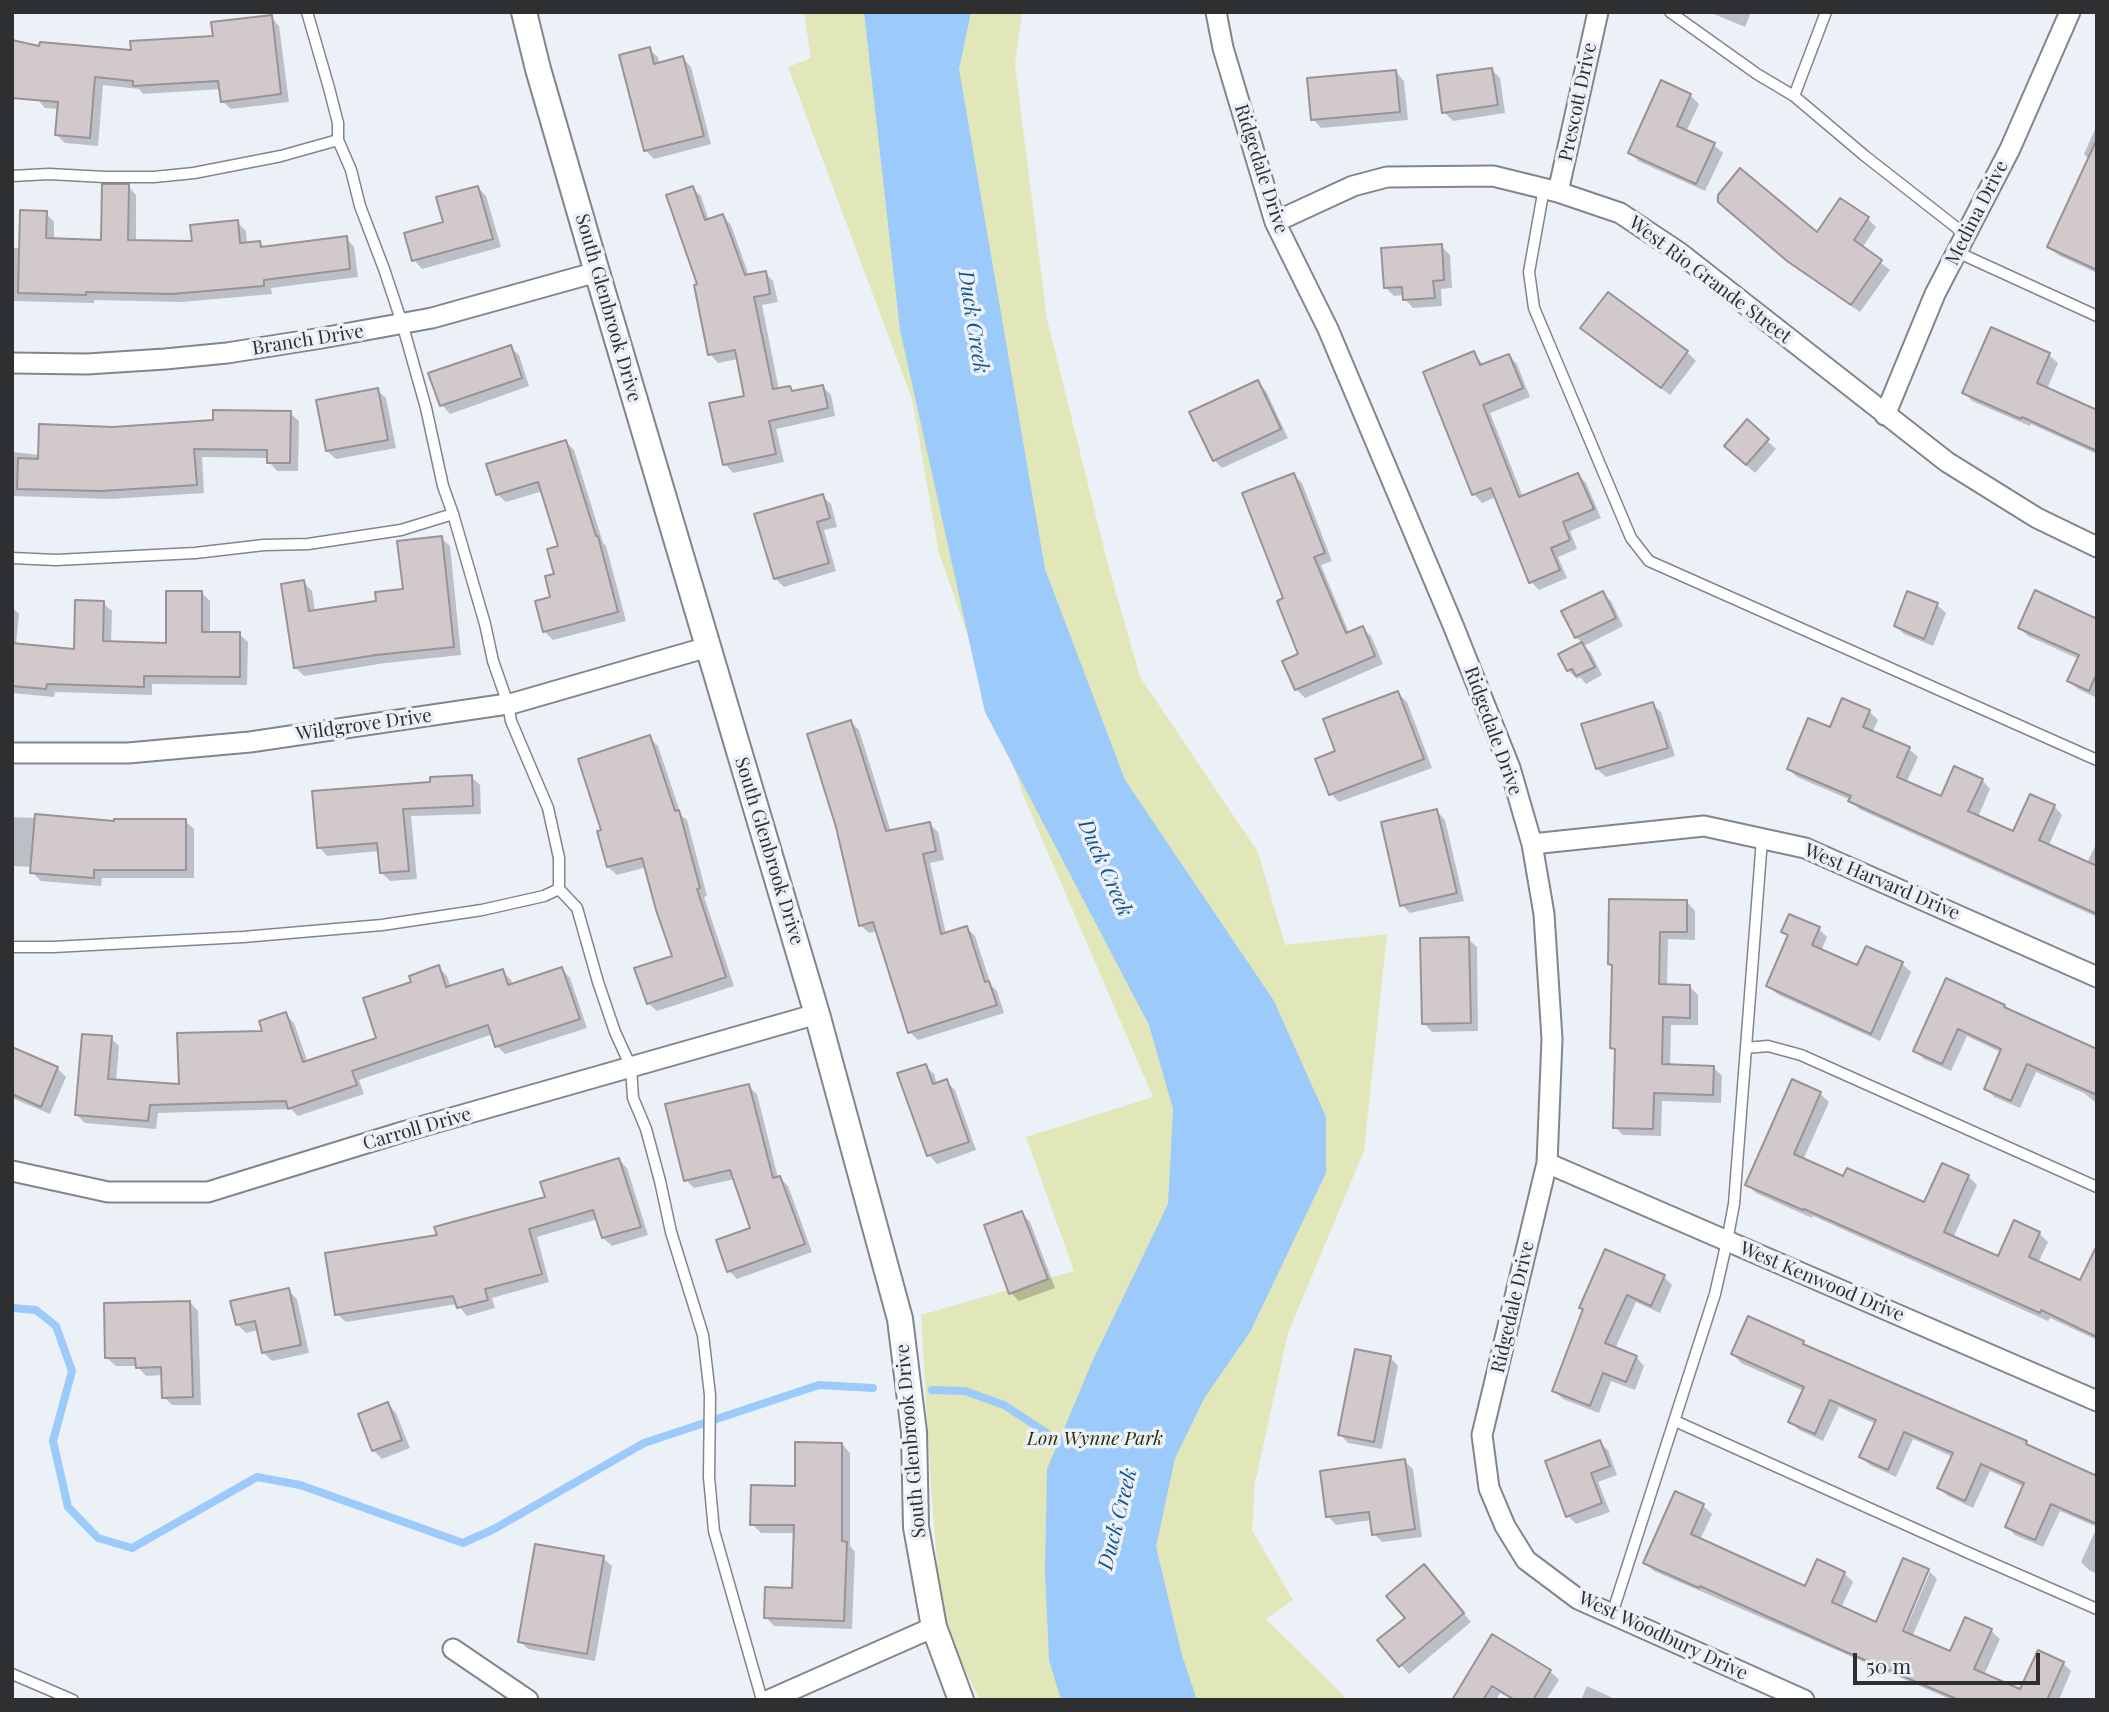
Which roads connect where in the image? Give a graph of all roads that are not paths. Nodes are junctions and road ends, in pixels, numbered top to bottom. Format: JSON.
{"nodes":[{"id":1,"x":307,"y":12,"type":"edge"},
{"id":2,"x":524,"y":12,"type":"edge"},
{"id":3,"x":1216,"y":12,"type":"edge"},
{"id":4,"x":1598,"y":12,"type":"edge"},
{"id":5,"x":1670,"y":12,"type":"edge"},
{"id":6,"x":1826,"y":12,"type":"edge"},
{"id":7,"x":2070,"y":12,"type":"edge"},
{"id":8,"x":1794,"y":96,"type":"junction"},
{"id":9,"x":338,"y":140,"type":"junction"},
{"id":10,"x":12,"y":176,"type":"edge"},
{"id":11,"x":1551,"y":190,"type":"junction"},
{"id":12,"x":1275,"y":222,"type":"junction"},
{"id":13,"x":1966,"y":234,"type":"junction"},
{"id":14,"x":1957,"y":252,"type":"junction"},
{"id":15,"x":597,"y":272,"type":"junction"},
{"id":16,"x":2097,"y":316,"type":"edge"},
{"id":17,"x":402,"y":323,"type":"junction"},
{"id":18,"x":12,"y":363,"type":"edge"},
{"id":19,"x":1885,"y":415,"type":"junction"},
{"id":20,"x":453,"y":514,"type":"junction"},
{"id":21,"x":2097,"y":547,"type":"edge"},
{"id":22,"x":12,"y":558,"type":"edge"},
{"id":23,"x":708,"y":647,"type":"junction"},
{"id":24,"x":508,"y":704,"type":"junction"},
{"id":25,"x":12,"y":753,"type":"edge"},
{"id":26,"x":2097,"y":760,"type":"edge"},
{"id":27,"x":1762,"y":839,"type":"junction"},
{"id":28,"x":1532,"y":844,"type":"junction"},
{"id":29,"x":559,"y":889,"type":"junction"},
{"id":30,"x":12,"y":947,"type":"edge"},
{"id":31,"x":2097,"y":977,"type":"edge"},
{"id":32,"x":817,"y":1014,"type":"junction"},
{"id":33,"x":1746,"y":1048,"type":"junction"},
{"id":34,"x":631,"y":1067,"type":"junction"},
{"id":35,"x":1547,"y":1163,"type":"junction"},
{"id":36,"x":12,"y":1171,"type":"edge"},
{"id":37,"x":2097,"y":1187,"type":"edge"},
{"id":38,"x":1727,"y":1241,"type":"junction"},
{"id":39,"x":2097,"y":1401,"type":"edge"},
{"id":40,"x":1675,"y":1421,"type":"junction"},
{"id":41,"x":1489,"y":1488,"type":"joint"},
{"id":42,"x":2097,"y":1609,"type":"edge"},
{"id":43,"x":1612,"y":1614,"type":"junction"},
{"id":44,"x":934,"y":1627,"type":"junction"},
{"id":45,"x":453,"y":1648,"type":"dead end"},
{"id":46,"x":12,"y":1674,"type":"edge"},
{"id":47,"x":72,"y":1700,"type":"edge"},
{"id":48,"x":528,"y":1700,"type":"edge"},
{"id":49,"x":762,"y":1700,"type":"edge"},
{"id":50,"x":769,"y":1700,"type":"edge"},
{"id":51,"x":961,"y":1700,"type":"edge"},
{"id":52,"x":1804,"y":1700,"type":"edge"}],
"edges":[{"from":1,"to":9,"type":"lane"},
{"from":2,"to":15,"type":"street","name":"South Glenbrook Drive"},
{"from":3,"to":12,"type":"street","name":"Ridgedale Drive"},
{"from":4,"to":11,"type":"street","name":"Prescott Drive"},
{"from":5,"to":8,"type":"lane"},
{"from":6,"to":8,"type":"lane"},
{"from":7,"to":13,"type":"street","name":"Medina Drive"},
{"from":8,"to":13,"type":"lane"},
{"from":9,"to":10,"type":"lane"},
{"from":9,"to":17,"type":"lane"},
{"from":11,"to":12,"type":"street","name":"West Rio Grande Street"},
{"from":11,"to":19,"type":"street","name":"West Rio Grande Street"},
{"from":11,"to":26,"type":"lane"},
{"from":12,"to":28,"type":"street","name":"Ridgedale Drive"},
{"from":13,"to":14,"type":"street","name":"Medina Drive"},
{"from":14,"to":16,"type":"lane"},
{"from":14,"to":19,"type":"street","name":"Medina Drive"},
{"from":15,"to":17,"type":"street","name":"Branch Drive"},
{"from":15,"to":23,"type":"street","name":"South Glenbrook Drive"},
{"from":17,"to":18,"type":"street","name":"Branch Drive"},
{"from":17,"to":20,"type":"lane"},
{"from":19,"to":21,"type":"street","name":"West Rio Grande Street"},
{"from":20,"to":22,"type":"lane"},
{"from":20,"to":24,"type":"lane"},
{"from":23,"to":24,"type":"street","name":"Wildgrove Drive"},
{"from":23,"to":32,"type":"street","name":"South Glenbrook Drive"},
{"from":24,"to":25,"type":"street","name":"Wildgrove Drive"},
{"from":24,"to":29,"type":"lane"},
{"from":27,"to":28,"type":"street","name":"West Harvard Drive"},
{"from":27,"to":31,"type":"street","name":"West Harvard Drive"},
{"from":27,"to":33,"type":"lane"},
{"from":28,"to":35,"type":"street","name":"Ridgedale Drive"},
{"from":29,"to":30,"type":"lane"},
{"from":29,"to":34,"type":"lane"},
{"from":32,"to":34,"type":"street","name":"Carroll Drive"},
{"from":32,"to":44,"type":"street","name":"South Glenbrook Drive"},
{"from":33,"to":37,"type":"lane"},
{"from":33,"to":38,"type":"lane"},
{"from":34,"to":36,"type":"street","name":"Carroll Drive"},
{"from":34,"to":49,"type":"lane"},
{"from":35,"to":38,"type":"street","name":"West Kenwood Drive"},
{"from":35,"to":41,"type":"street","name":"Ridgedale Drive"},
{"from":38,"to":39,"type":"street","name":"West Kenwood Drive"},
{"from":38,"to":40,"type":"lane"},
{"from":40,"to":42,"type":"lane"},
{"from":40,"to":43,"type":"lane"},
{"from":41,"to":43,"type":"street","name":"West Woodbury Drive"},
{"from":43,"to":52,"type":"street","name":"West Woodbury Drive"},
{"from":44,"to":50,"type":"street"},
{"from":44,"to":51,"type":"street","name":"South Glenbrook Drive"},
{"from":45,"to":48,"type":"street"},
{"from":46,"to":47,"type":"lane"}]}
